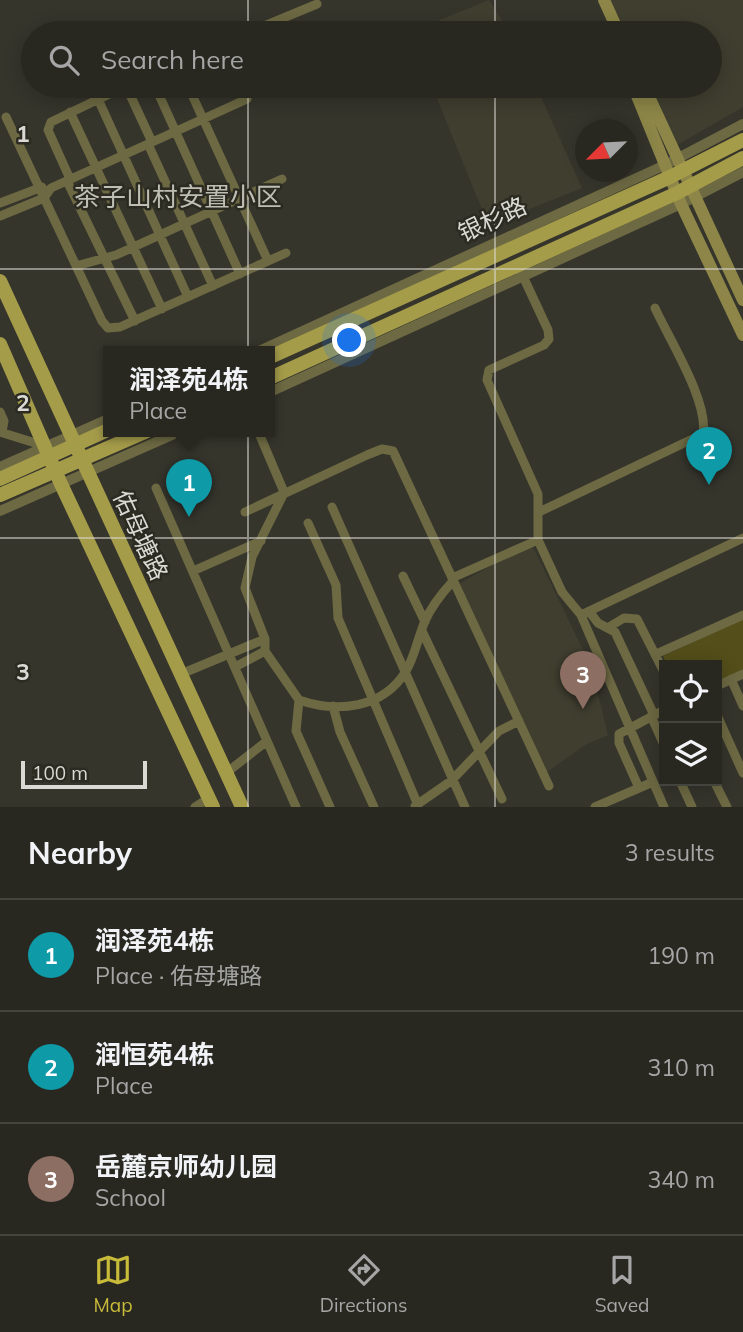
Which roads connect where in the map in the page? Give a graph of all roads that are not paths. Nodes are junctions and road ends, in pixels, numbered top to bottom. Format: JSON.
{"nodes":[{"id":1,"x":594,"y":0,"type":"edge"},
{"id":2,"x":604,"y":0,"type":"edge"},
{"id":3,"x":317,"y":4,"type":"dead end"},
{"id":4,"x":276,"y":21,"type":"edge"},
{"id":5,"x":604,"y":21,"type":"edge"},
{"id":6,"x":614,"y":21,"type":"edge"},
{"id":7,"x":131,"y":98,"type":"edge"},
{"id":8,"x":160,"y":98,"type":"edge"},
{"id":9,"x":194,"y":98,"type":"edge"},
{"id":10,"x":639,"y":98,"type":"edge"},
{"id":11,"x":648,"y":98,"type":"edge"},
{"id":12,"x":98,"y":99,"type":"joint"},
{"id":13,"x":247,"y":99,"type":"dead end"},
{"id":14,"x":70,"y":112,"type":"junction"},
{"id":15,"x":6,"y":117,"type":"dead end"},
{"id":16,"x":204,"y":119,"type":"junction"},
{"id":17,"x":743,"y":124,"type":"edge"},
{"id":18,"x":176,"y":132,"type":"junction"},
{"id":19,"x":743,"y":140,"type":"edge"},
{"id":20,"x":150,"y":143,"type":"junction"},
{"id":21,"x":124,"y":155,"type":"junction"},
{"id":22,"x":743,"y":158,"type":"edge"},
{"id":23,"x":674,"y":167,"type":"junction"},
{"id":24,"x":95,"y":168,"type":"junction"},
{"id":25,"x":743,"y":172,"type":"edge"},
{"id":26,"x":282,"y":178,"type":"dead end"},
{"id":27,"x":68,"y":180,"type":"junction"},
{"id":28,"x":39,"y":187,"type":"junction"},
{"id":29,"x":51,"y":188,"type":"junction"},
{"id":30,"x":686,"y":195,"type":"junction"},
{"id":31,"x":44,"y":198,"type":"junction"},
{"id":32,"x":239,"y":198,"type":"junction"},
{"id":33,"x":0,"y":203,"type":"edge"},
{"id":34,"x":211,"y":211,"type":"junction"},
{"id":35,"x":0,"y":216,"type":"edge"},
{"id":36,"x":184,"y":223,"type":"junction"},
{"id":37,"x":160,"y":235,"type":"junction"},
{"id":38,"x":131,"y":248,"type":"junction"},
{"id":39,"x":286,"y":253,"type":"dead end"},
{"id":40,"x":105,"y":259,"type":"junction"},
{"id":41,"x":268,"y":261,"type":"junction"},
{"id":42,"x":76,"y":266,"type":"junction"},
{"id":43,"x":520,"y":271,"type":"junction"},
{"id":44,"x":240,"y":274,"type":"junction"},
{"id":45,"x":0,"y":281,"type":"edge"},
{"id":46,"x":213,"y":286,"type":"junction"},
{"id":47,"x":188,"y":297,"type":"junction"},
{"id":48,"x":743,"y":300,"type":"edge"},
{"id":49,"x":655,"y":308,"type":"dead end"},
{"id":50,"x":162,"y":309,"type":"junction"},
{"id":51,"x":135,"y":321,"type":"junction"},
{"id":52,"x":743,"y":335,"type":"edge"},
{"id":53,"x":0,"y":344,"type":"edge"},
{"id":54,"x":270,"y":346,"type":"edge"},
{"id":55,"x":275,"y":355,"type":"edge"},
{"id":56,"x":275,"y":376,"type":"edge"},
{"id":57,"x":275,"y":390,"type":"edge"},
{"id":58,"x":0,"y":412,"type":"edge"},
{"id":59,"x":103,"y":425,"type":"edge"},
{"id":60,"x":1,"y":432,"type":"edge"},
{"id":61,"x":103,"y":434,"type":"edge"},
{"id":62,"x":129,"y":437,"type":"edge"},
{"id":63,"x":154,"y":437,"type":"edge"},
{"id":64,"x":260,"y":437,"type":"edge"},
{"id":65,"x":78,"y":454,"type":"junction"},
{"id":66,"x":51,"y":461,"type":"junction"},
{"id":67,"x":0,"y":467,"type":"edge"},
{"id":68,"x":0,"y":479,"type":"edge"},
{"id":69,"x":156,"y":488,"type":"dead end"},
{"id":70,"x":283,"y":494,"type":"junction"},
{"id":71,"x":0,"y":495,"type":"edge"},
{"id":72,"x":332,"y":508,"type":"dead end"},
{"id":73,"x":0,"y":511,"type":"edge"},
{"id":74,"x":245,"y":512,"type":"dead end"},
{"id":75,"x":539,"y":512,"type":"junction"},
{"id":76,"x":307,"y":523,"type":"dead end"},
{"id":77,"x":743,"y":538,"type":"edge"},
{"id":78,"x":538,"y":540,"type":"junction"},
{"id":79,"x":261,"y":541,"type":"junction"},
{"id":80,"x":193,"y":571,"type":"junction"},
{"id":81,"x":403,"y":576,"type":"dead end"},
{"id":82,"x":452,"y":579,"type":"junction"},
{"id":83,"x":585,"y":613,"type":"junction"},
{"id":84,"x":743,"y":615,"type":"edge"},
{"id":85,"x":423,"y":626,"type":"junction"},
{"id":86,"x":609,"y":627,"type":"junction"},
{"id":87,"x":265,"y":639,"type":"junction"},
{"id":88,"x":265,"y":650,"type":"junction"},
{"id":89,"x":656,"y":654,"type":"junction"},
{"id":90,"x":229,"y":655,"type":"junction"},
{"id":91,"x":659,"y":661,"type":"edge"},
{"id":92,"x":234,"y":667,"type":"junction"},
{"id":93,"x":181,"y":674,"type":"junction"},
{"id":94,"x":404,"y":674,"type":"junction"},
{"id":95,"x":743,"y":674,"type":"edge"},
{"id":96,"x":731,"y":679,"type":"junction"},
{"id":97,"x":722,"y":684,"type":"edge"},
{"id":98,"x":299,"y":699,"type":"junction"},
{"id":99,"x":373,"y":700,"type":"junction"},
{"id":100,"x":333,"y":706,"type":"junction"},
{"id":101,"x":743,"y":706,"type":"edge"},
{"id":102,"x":659,"y":712,"type":"edge"},
{"id":103,"x":653,"y":715,"type":"junction"},
{"id":104,"x":519,"y":721,"type":"junction"},
{"id":105,"x":721,"y":723,"type":"edge"},
{"id":106,"x":628,"y":727,"type":"junction"},
{"id":107,"x":659,"y":731,"type":"edge"},
{"id":108,"x":267,"y":741,"type":"junction"},
{"id":109,"x":480,"y":752,"type":"junction"},
{"id":110,"x":226,"y":772,"type":"junction"},
{"id":111,"x":743,"y":773,"type":"edge"},
{"id":112,"x":451,"y":781,"type":"junction"},
{"id":113,"x":653,"y":782,"type":"junction"},
{"id":114,"x":549,"y":786,"type":"dead end"},
{"id":115,"x":682,"y":786,"type":"edge"},
{"id":116,"x":716,"y":786,"type":"edge"},
{"id":117,"x":639,"y":788,"type":"junction"},
{"id":118,"x":502,"y":799,"type":"dead end"},
{"id":119,"x":211,"y":803,"type":"edge"},
{"id":120,"x":419,"y":805,"type":"edge"},
{"id":121,"x":195,"y":807,"type":"edge"},
{"id":122,"x":242,"y":807,"type":"edge"},
{"id":123,"x":296,"y":807,"type":"edge"},
{"id":124,"x":330,"y":807,"type":"edge"},
{"id":125,"x":374,"y":807,"type":"edge"},
{"id":126,"x":465,"y":807,"type":"edge"},
{"id":127,"x":595,"y":807,"type":"edge"},
{"id":128,"x":664,"y":807,"type":"edge"},
{"id":129,"x":692,"y":807,"type":"edge"},
{"id":130,"x":726,"y":807,"type":"edge"}],
"edges":[{"from":1,"to":5,"type":"main road"},
{"from":2,"to":6,"type":"main road"},
{"from":3,"to":4,"type":"street"},
{"from":7,"to":20,"type":"street"},
{"from":8,"to":18,"type":"street"},
{"from":9,"to":16,"type":"street"},
{"from":10,"to":23,"type":"main road"},
{"from":11,"to":23,"type":"main road"},
{"from":12,"to":14,"type":"street"},
{"from":12,"to":21,"type":"street"},
{"from":13,"to":16,"type":"street"},
{"from":14,"to":24,"type":"street"},
{"from":14,"to":27,"type":"street"},
{"from":15,"to":28,"type":"street"},
{"from":16,"to":18,"type":"street"},
{"from":16,"to":32,"type":"street"},
{"from":17,"to":23,"type":"street","name":"银杉路"},
{"from":18,"to":20,"type":"street"},
{"from":18,"to":34,"type":"street"},
{"from":19,"to":23,"type":"main road","name":"银杉路"},
{"from":20,"to":21,"type":"street"},
{"from":20,"to":36,"type":"street"},
{"from":21,"to":24,"type":"street"},
{"from":21,"to":37,"type":"street"},
{"from":22,"to":30,"type":"main road"},
{"from":23,"to":30,"type":"main road"},
{"from":23,"to":54,"type":"street","name":"银杉路"},
{"from":23,"to":55,"type":"main road","name":"银杉路"},
{"from":24,"to":27,"type":"street"},
{"from":24,"to":38,"type":"street"},
{"from":25,"to":30,"type":"street"},
{"from":26,"to":32,"type":"street"},
{"from":27,"to":29,"type":"street"},
{"from":27,"to":40,"type":"street"},
{"from":28,"to":29,"type":"street"},
{"from":28,"to":31,"type":"street"},
{"from":28,"to":33,"type":"street"},
{"from":29,"to":31,"type":"street"},
{"from":30,"to":43,"type":"main road"},
{"from":30,"to":48,"type":"main road"},
{"from":30,"to":52,"type":"main road"},
{"from":31,"to":35,"type":"street"},
{"from":31,"to":42,"type":"street"},
{"from":32,"to":34,"type":"street"},
{"from":32,"to":41,"type":"street"},
{"from":34,"to":36,"type":"street"},
{"from":34,"to":44,"type":"street"},
{"from":36,"to":37,"type":"street"},
{"from":36,"to":46,"type":"street"},
{"from":37,"to":38,"type":"street"},
{"from":37,"to":47,"type":"street"},
{"from":38,"to":40,"type":"street"},
{"from":38,"to":50,"type":"street"},
{"from":39,"to":41,"type":"street"},
{"from":40,"to":42,"type":"street"},
{"from":40,"to":51,"type":"street"},
{"from":41,"to":44,"type":"street"},
{"from":42,"to":51,"type":"street"},
{"from":43,"to":56,"type":"main road"},
{"from":43,"to":57,"type":"street"},
{"from":43,"to":75,"type":"street"},
{"from":44,"to":46,"type":"street"},
{"from":45,"to":65,"type":"main road","name":"佑母塘路"},
{"from":46,"to":47,"type":"street"},
{"from":47,"to":50,"type":"street"},
{"from":49,"to":75,"type":"street"},
{"from":50,"to":51,"type":"street"},
{"from":53,"to":66,"type":"main road","name":"佑母塘路"},
{"from":58,"to":60,"type":"street"},
{"from":59,"to":65,"type":"street"},
{"from":60,"to":66,"type":"street"},
{"from":61,"to":65,"type":"main road"},
{"from":62,"to":65,"type":"main road"},
{"from":63,"to":65,"type":"street"},
{"from":64,"to":70,"type":"street"},
{"from":65,"to":66,"type":"main road"},
{"from":65,"to":66,"type":"street"},
{"from":65,"to":93,"type":"main road","name":"佑母塘路"},
{"from":66,"to":67,"type":"street"},
{"from":66,"to":68,"type":"main road"},
{"from":66,"to":71,"type":"main road"},
{"from":66,"to":73,"type":"street"},
{"from":66,"to":119,"type":"main road","name":"佑母塘路"},
{"from":69,"to":80,"type":"street"},
{"from":70,"to":74,"type":"street"},
{"from":70,"to":79,"type":"street"},
{"from":70,"to":82,"type":"street"},
{"from":72,"to":94,"type":"street"},
{"from":75,"to":78,"type":"street"},
{"from":76,"to":99,"type":"street"},
{"from":77,"to":83,"type":"street"},
{"from":78,"to":82,"type":"street"},
{"from":78,"to":83,"type":"street"},
{"from":79,"to":80,"type":"street"},
{"from":79,"to":87,"type":"street"},
{"from":80,"to":90,"type":"street"},
{"from":81,"to":85,"type":"street"},
{"from":82,"to":85,"type":"street"},
{"from":82,"to":104,"type":"street"},
{"from":83,"to":86,"type":"street"},
{"from":83,"to":106,"type":"street"},
{"from":84,"to":89,"type":"street"},
{"from":85,"to":94,"type":"street"},
{"from":85,"to":109,"type":"street"},
{"from":86,"to":89,"type":"street"},
{"from":86,"to":103,"type":"street"},
{"from":87,"to":88,"type":"street"},
{"from":87,"to":90,"type":"street"},
{"from":88,"to":92,"type":"street"},
{"from":88,"to":98,"type":"street"},
{"from":89,"to":91,"type":"street"},
{"from":90,"to":92,"type":"street"},
{"from":90,"to":93,"type":"street"},
{"from":92,"to":108,"type":"street"},
{"from":93,"to":110,"type":"main road","name":"佑母塘路"},
{"from":94,"to":99,"type":"street"},
{"from":94,"to":112,"type":"street"},
{"from":95,"to":96,"type":"street"},
{"from":96,"to":97,"type":"street"},
{"from":96,"to":101,"type":"street"},
{"from":98,"to":100,"type":"street"},
{"from":98,"to":124,"type":"street"},
{"from":99,"to":100,"type":"street"},
{"from":99,"to":120,"type":"street"},
{"from":100,"to":125,"type":"street"},
{"from":102,"to":103,"type":"street"},
{"from":103,"to":106,"type":"street"},
{"from":103,"to":107,"type":"street"},
{"from":104,"to":109,"type":"street"},
{"from":104,"to":114,"type":"street"},
{"from":105,"to":111,"type":"street"},
{"from":106,"to":113,"type":"street"},
{"from":106,"to":117,"type":"street"},
{"from":108,"to":110,"type":"street"},
{"from":108,"to":123,"type":"street"},
{"from":109,"to":112,"type":"street"},
{"from":109,"to":118,"type":"street"},
{"from":110,"to":122,"type":"main road","name":"佑母塘路"},
{"from":112,"to":120,"type":"street"},
{"from":112,"to":126,"type":"street"},
{"from":113,"to":117,"type":"street"},
{"from":113,"to":128,"type":"street"},
{"from":115,"to":129,"type":"street"},
{"from":116,"to":130,"type":"street"},
{"from":117,"to":127,"type":"street"},
{"from":119,"to":121,"type":"street"}]}
